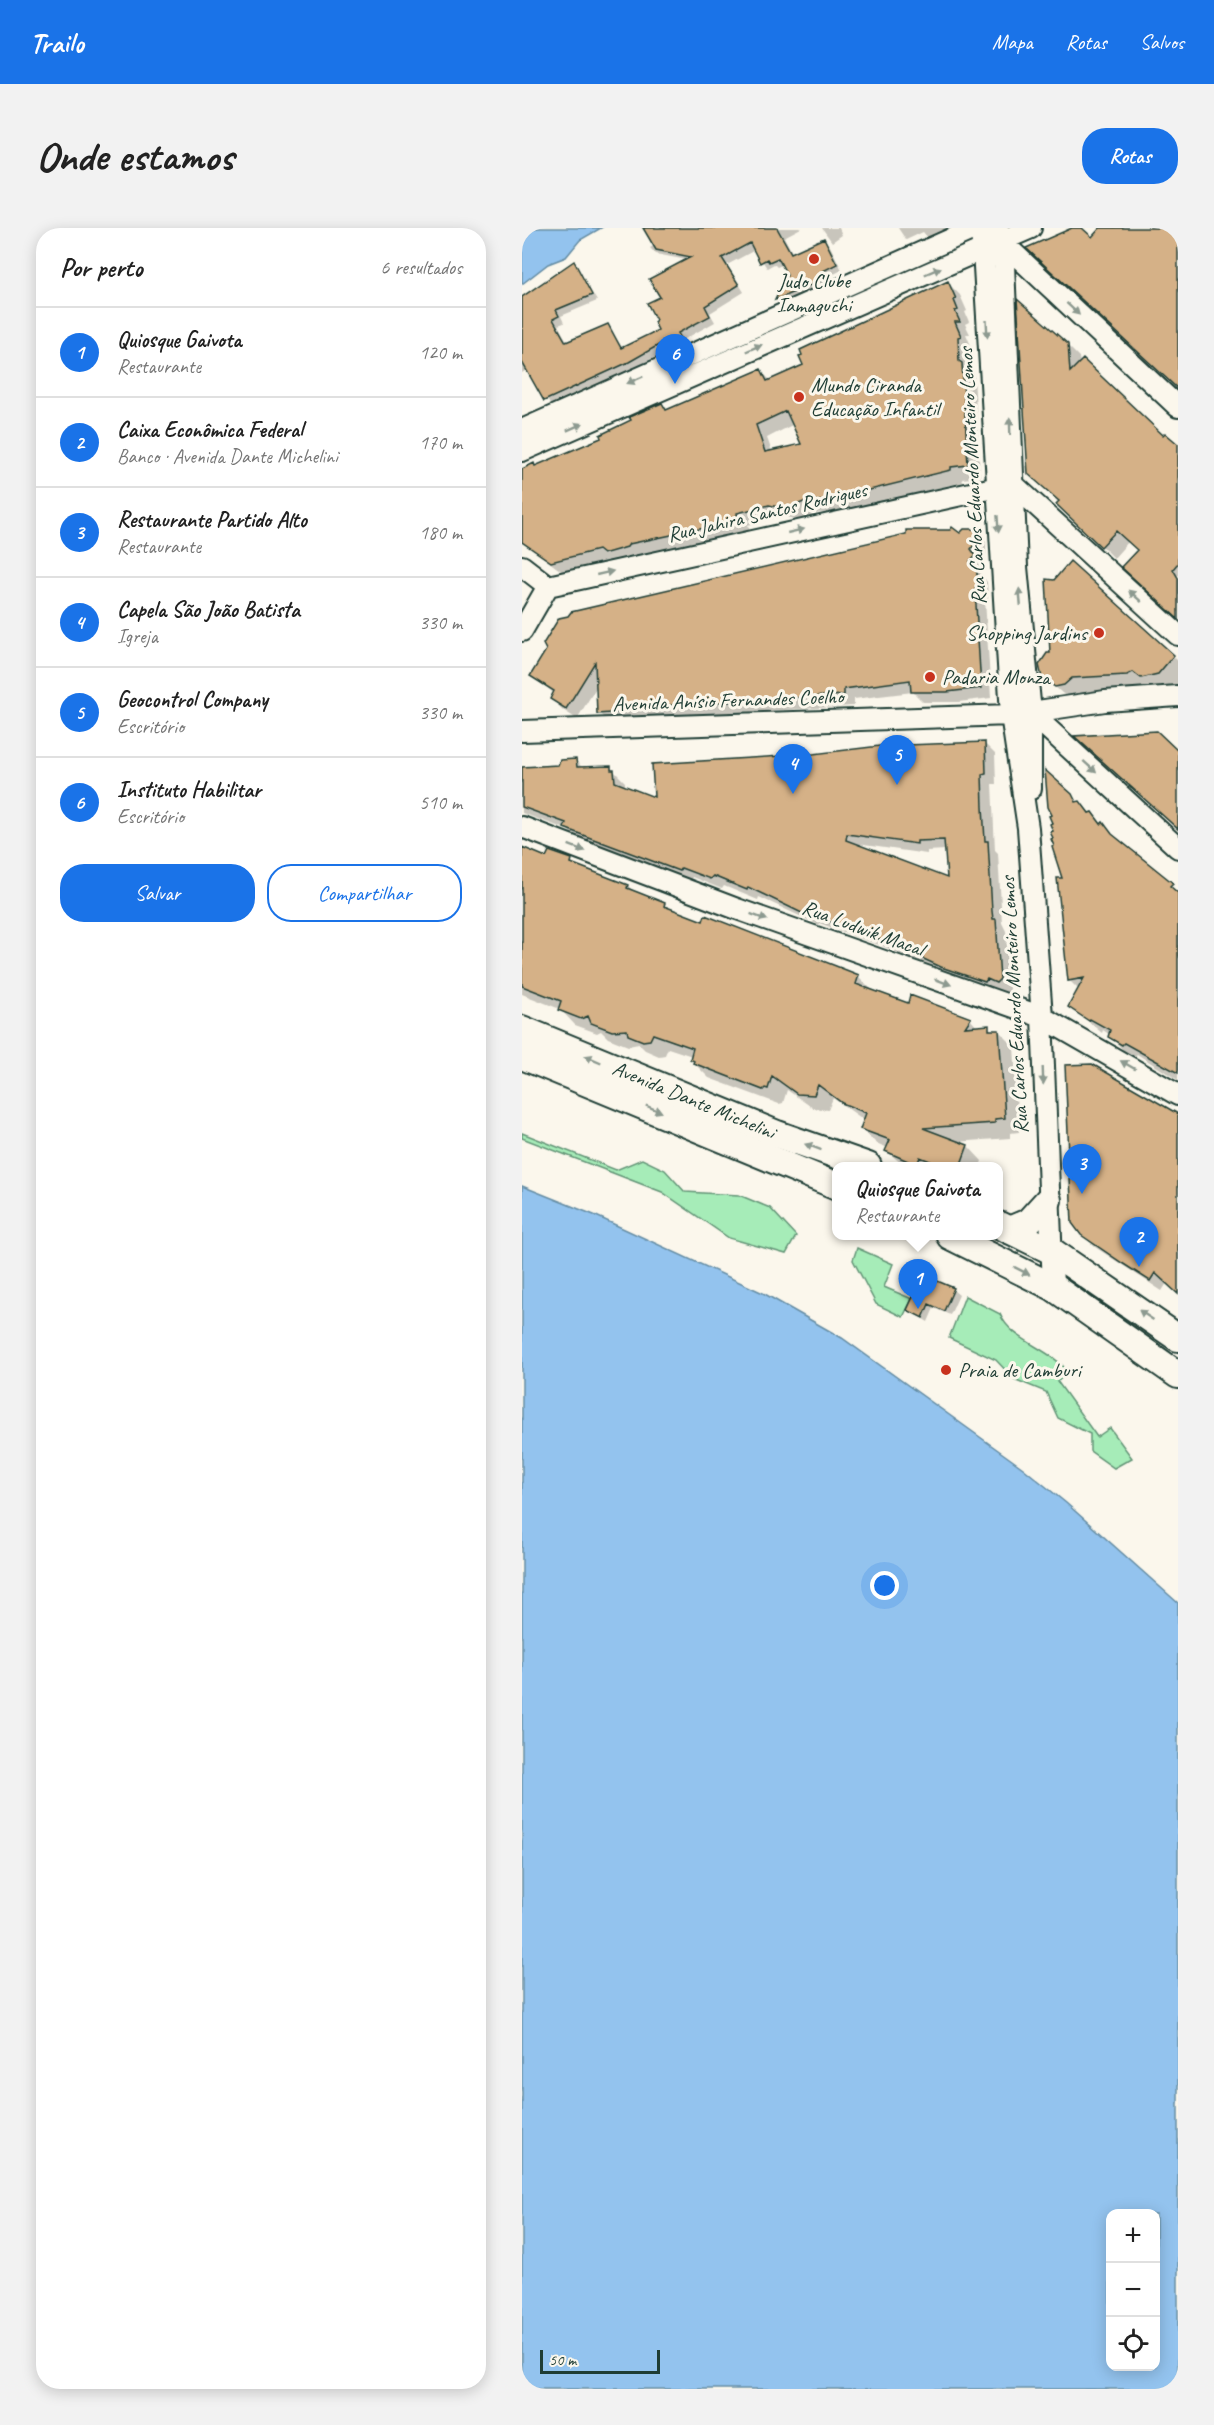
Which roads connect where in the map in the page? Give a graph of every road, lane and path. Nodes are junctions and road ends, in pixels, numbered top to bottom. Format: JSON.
{"nodes":[{"id":1,"x":978,"y":228,"type":"edge"},
{"id":2,"x":1031,"y":228,"type":"edge"},
{"id":3,"x":1000,"y":235,"type":"edge"},
{"id":4,"x":983,"y":250,"type":"junction"},
{"id":5,"x":1030,"y":269,"type":"junction"},
{"id":6,"x":1005,"y":285,"type":"junction"},
{"id":7,"x":690,"y":366,"type":"junction"},
{"id":8,"x":1178,"y":407,"type":"edge"},
{"id":9,"x":522,"y":430,"type":"edge"},
{"id":10,"x":522,"y":451,"type":"edge"},
{"id":11,"x":1004,"y":485,"type":"junction"},
{"id":12,"x":1051,"y":521,"type":"junction"},
{"id":13,"x":1015,"y":525,"type":"junction"},
{"id":14,"x":522,"y":567,"type":"edge"},
{"id":15,"x":548,"y":586,"type":"junction"},
{"id":16,"x":522,"y":631,"type":"edge"},
{"id":17,"x":1178,"y":635,"type":"edge"},
{"id":18,"x":1178,"y":696,"type":"edge"},
{"id":19,"x":1030,"y":705,"type":"junction"},
{"id":20,"x":1010,"y":707,"type":"junction"},
{"id":21,"x":524,"y":731,"type":"edge"},
{"id":22,"x":1063,"y":743,"type":"junction"},
{"id":23,"x":1032,"y":758,"type":"junction"},
{"id":24,"x":522,"y":827,"type":"edge"},
{"id":25,"x":1028,"y":828,"type":"junction"},
{"id":26,"x":1178,"y":848,"type":"edge"},
{"id":27,"x":1042,"y":1017,"type":"junction"},
{"id":28,"x":522,"y":1029,"type":"edge"},
{"id":29,"x":522,"y":1056,"type":"edge"},
{"id":30,"x":1178,"y":1095,"type":"edge"},
{"id":31,"x":854,"y":1162,"type":"edge"},
{"id":32,"x":832,"y":1184,"type":"edge"},
{"id":33,"x":1048,"y":1200,"type":"junction"},
{"id":34,"x":1004,"y":1228,"type":"edge"},
{"id":35,"x":958,"y":1240,"type":"edge"},
{"id":36,"x":1050,"y":1250,"type":"junction"},
{"id":37,"x":1053,"y":1287,"type":"junction"},
{"id":38,"x":1178,"y":1338,"type":"edge"},
{"id":39,"x":1178,"y":1375,"type":"edge"}],
"edges":[{"from":1,"to":4,"type":"street","name":"Rua Carlos Eduardo Monteiro Lemos"},
{"from":1,"to":7,"type":"street"},
{"from":2,"to":3,"type":"street"},
{"from":3,"to":4,"type":"street"},
{"from":3,"to":5,"type":"street"},
{"from":3,"to":6,"type":"street","name":"Rua Carlos Eduardo Monteiro Lemos"},
{"from":7,"to":4,"type":"street","one_way":true},
{"from":4,"to":11,"type":"street","name":"Rua Carlos Eduardo Monteiro Lemos","one_way":true},
{"from":5,"to":6,"type":"street"},
{"from":5,"to":8,"type":"street","one_way":true},
{"from":11,"to":6,"type":"street","name":"Rua Carlos Eduardo Monteiro Lemos","one_way":true},
{"from":7,"to":9,"type":"street","one_way":true},
{"from":10,"to":7,"type":"street","one_way":true},
{"from":11,"to":12,"type":"street"},
{"from":11,"to":13,"type":"street","name":"Rua Carlos Eduardo Monteiro Lemos"},
{"from":15,"to":11,"type":"street","name":"Rua Jahira Santos Rodrigues","one_way":true},
{"from":11,"to":20,"type":"street","name":"Rua Carlos Eduardo Monteiro Lemos","one_way":true},
{"from":12,"to":13,"type":"street"},
{"from":17,"to":12,"type":"street","one_way":true},
{"from":19,"to":13,"type":"street","name":"Rua Carlos Eduardo Monteiro Lemos","one_way":true},
{"from":14,"to":15,"type":"street"},
{"from":15,"to":16,"type":"street"},
{"from":18,"to":19,"type":"street","name":"Avenida Anísio Fernandes Coelho"},
{"from":19,"to":20,"type":"street","name":"Avenida Anísio Fernandes Coelho"},
{"from":19,"to":22,"type":"street"},
{"from":19,"to":23,"type":"street","name":"Rua Carlos Eduardo Monteiro Lemos"},
{"from":20,"to":21,"type":"street","name":"Avenida Anísio Fernandes Coelho"},
{"from":20,"to":25,"type":"street","name":"Rua Carlos Eduardo Monteiro Lemos"},
{"from":22,"to":23,"type":"street"},
{"from":22,"to":26,"type":"street","one_way":true},
{"from":23,"to":25,"type":"street","name":"Rua Carlos Eduardo Monteiro Lemos"},
{"from":24,"to":27,"type":"street","name":"Rua Ludwik Macal","one_way":true},
{"from":25,"to":27,"type":"street","name":"Rua Carlos Eduardo Monteiro Lemos"},
{"from":30,"to":27,"type":"street","name":"Rua Ludwik Macal","one_way":true},
{"from":27,"to":33,"type":"street","name":"Rua Carlos Eduardo Monteiro Lemos","one_way":true},
{"from":31,"to":28,"type":"main road","name":"Avenida Dante Michelini","one_way":true},
{"from":29,"to":32,"type":"main road","name":"Avenida Dante Michelini","one_way":true},
{"from":33,"to":34,"type":"main road"},
{"from":33,"to":36,"type":"street","name":"Rua Carlos Eduardo Monteiro Lemos"},
{"from":34,"to":36,"type":"main road"},
{"from":35,"to":37,"type":"main road","one_way":true},
{"from":36,"to":37,"type":"street","name":"Rua Carlos Eduardo Monteiro Lemos"},
{"from":38,"to":36,"type":"main road","one_way":true},
{"from":37,"to":39,"type":"main road"}]}
